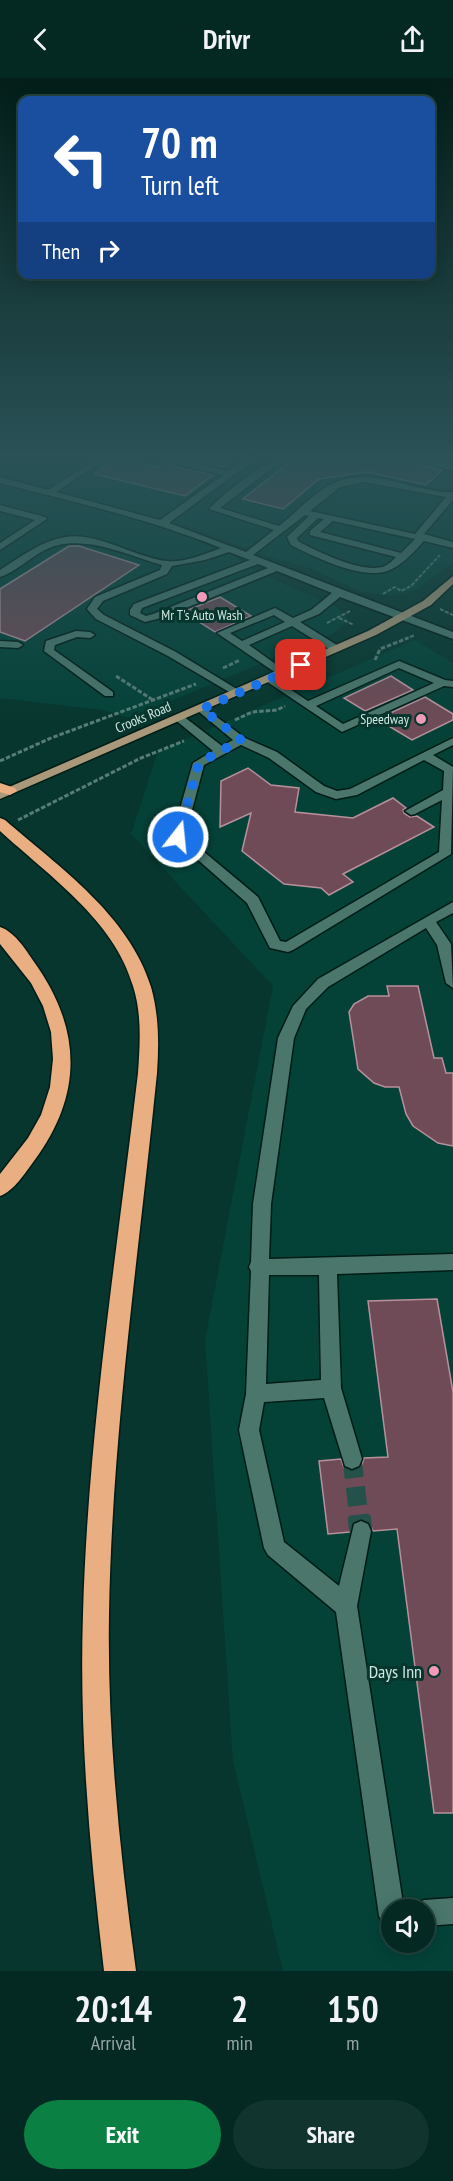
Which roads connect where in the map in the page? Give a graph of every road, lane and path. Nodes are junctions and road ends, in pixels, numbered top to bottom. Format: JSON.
{"nodes":[{"id":1,"x":49,"y":545,"type":"edge"},
{"id":2,"x":104,"y":545,"type":"edge"},
{"id":3,"x":223,"y":545,"type":"edge"},
{"id":4,"x":260,"y":545,"type":"edge"},
{"id":5,"x":298,"y":545,"type":"edge"},
{"id":6,"x":362,"y":545,"type":"edge"},
{"id":7,"x":414,"y":545,"type":"edge"},
{"id":8,"x":451,"y":546,"type":"edge"},
{"id":9,"x":230,"y":548,"type":"junction"},
{"id":10,"x":248,"y":555,"type":"junction"},
{"id":11,"x":403,"y":556,"type":"junction"},
{"id":12,"x":259,"y":560,"type":"junction"},
{"id":13,"x":168,"y":564,"type":"junction"},
{"id":14,"x":276,"y":568,"type":"junction"},
{"id":15,"x":0,"y":574,"type":"edge"},
{"id":16,"x":453,"y":579,"type":"edge"},
{"id":17,"x":338,"y":592,"type":"junction"},
{"id":18,"x":364,"y":603,"type":"junction"},
{"id":19,"x":401,"y":616,"type":"junction"},
{"id":20,"x":293,"y":622,"type":"junction"},
{"id":21,"x":308,"y":632,"type":"junction"},
{"id":22,"x":90,"y":635,"type":"dead end"},
{"id":23,"x":453,"y":636,"type":"edge"},
{"id":24,"x":0,"y":644,"type":"edge"},
{"id":25,"x":18,"y":645,"type":"dead end"},
{"id":26,"x":241,"y":645,"type":"junction"},
{"id":27,"x":336,"y":649,"type":"junction"},
{"id":28,"x":255,"y":654,"type":"junction"},
{"id":29,"x":283,"y":673,"type":"junction"},
{"id":30,"x":116,"y":676,"type":"dead end"},
{"id":31,"x":209,"y":676,"type":"junction"},
{"id":32,"x":268,"y":680,"type":"junction"},
{"id":33,"x":448,"y":684,"type":"edge"},
{"id":34,"x":236,"y":693,"type":"junction"},
{"id":35,"x":109,"y":694,"type":"dead end"},
{"id":36,"x":154,"y":701,"type":"junction"},
{"id":37,"x":307,"y":706,"type":"junction"},
{"id":38,"x":202,"y":709,"type":"junction"},
{"id":39,"x":179,"y":718,"type":"junction"},
{"id":40,"x":241,"y":740,"type":"junction"},
{"id":41,"x":453,"y":741,"type":"edge"},
{"id":42,"x":222,"y":751,"type":"junction"},
{"id":43,"x":424,"y":755,"type":"junction"},
{"id":44,"x":0,"y":761,"type":"edge"},
{"id":45,"x":3,"y":791,"type":"edge"},
{"id":46,"x":448,"y":792,"type":"junction"},
{"id":47,"x":411,"y":812,"type":"dead end"},
{"id":48,"x":0,"y":823,"type":"edge"},
{"id":49,"x":453,"y":907,"type":"edge"},
{"id":50,"x":428,"y":921,"type":"junction"},
{"id":51,"x":0,"y":933,"type":"edge"},
{"id":52,"x":448,"y":944,"type":"edge"},
{"id":53,"x":453,"y":983,"type":"edge"},
{"id":54,"x":0,"y":1188,"type":"edge"},
{"id":55,"x":453,"y":1262,"type":"edge"},
{"id":56,"x":258,"y":1267,"type":"junction"},
{"id":57,"x":328,"y":1267,"type":"junction"},
{"id":58,"x":331,"y":1389,"type":"junction"},
{"id":59,"x":256,"y":1394,"type":"junction"},
{"id":60,"x":352,"y":1459,"type":"tunnel mouth"},
{"id":61,"x":361,"y":1532,"type":"tunnel mouth"},
{"id":62,"x":346,"y":1606,"type":"junction"},
{"id":63,"x":389,"y":1899,"type":"edge"},
{"id":64,"x":453,"y":1911,"type":"edge"},
{"id":65,"x":435,"y":1912,"type":"edge"},
{"id":66,"x":120,"y":1971,"type":"edge"}],
"edges":[{"from":1,"to":15,"type":"street"},
{"from":2,"to":13,"type":"street"},
{"from":3,"to":9,"type":"street"},
{"from":4,"to":10,"type":"street"},
{"from":5,"to":11,"type":"street"},
{"from":6,"to":11,"type":"street"},
{"from":7,"to":11,"type":"street"},
{"from":8,"to":18,"type":"path"},
{"from":9,"to":10,"type":"street"},
{"from":9,"to":13,"type":"street"},
{"from":10,"to":12,"type":"street"},
{"from":12,"to":14,"type":"street"},
{"from":12,"to":14,"type":"street"},
{"from":13,"to":31,"type":"street"},
{"from":14,"to":17,"type":"street"},
{"from":16,"to":19,"type":"main road","name":"Crooks Road"},
{"from":17,"to":18,"type":"street"},
{"from":17,"to":20,"type":"street"},
{"from":18,"to":19,"type":"street"},
{"from":18,"to":21,"type":"path"},
{"from":19,"to":23,"type":"street"},
{"from":19,"to":27,"type":"main road","name":"Crooks Road"},
{"from":20,"to":21,"type":"street"},
{"from":20,"to":26,"type":"street"},
{"from":20,"to":26,"type":"street"},
{"from":21,"to":27,"type":"street"},
{"from":22,"to":35,"type":"street"},
{"from":24,"to":25,"type":"street"},
{"from":26,"to":28,"type":"street"},
{"from":27,"to":29,"type":"main road","name":"Crooks Road"},
{"from":28,"to":29,"type":"street"},
{"from":28,"to":31,"type":"path"},
{"from":29,"to":32,"type":"main road","name":"Crooks Road"},
{"from":30,"to":36,"type":"path"},
{"from":31,"to":34,"type":"street"},
{"from":31,"to":36,"type":"path"},
{"from":32,"to":34,"type":"main road","name":"Crooks Road"},
{"from":32,"to":37,"type":"street"},
{"from":33,"to":37,"type":"street"},
{"from":33,"to":37,"type":"street"},
{"from":34,"to":38,"type":"main road","name":"Crooks Road"},
{"from":36,"to":44,"type":"path"},
{"from":38,"to":39,"type":"main road","name":"Crooks Road"},
{"from":38,"to":40,"type":"street"},
{"from":39,"to":42,"type":"street"},
{"from":39,"to":45,"type":"main road","name":"Crooks Road"},
{"from":40,"to":42,"type":"street"},
{"from":40,"to":43,"type":"street"},
{"from":41,"to":43,"type":"street"},
{"from":42,"to":46,"type":"street"},
{"from":43,"to":46,"type":"street"},
{"from":46,"to":47,"type":"street"},
{"from":48,"to":66,"type":"highway"},
{"from":49,"to":50,"type":"street"},
{"from":50,"to":52,"type":"street"},
{"from":50,"to":56,"type":"street"},
{"from":51,"to":54,"type":"highway"},
{"from":52,"to":53,"type":"street"},
{"from":55,"to":57,"type":"street"},
{"from":56,"to":57,"type":"street"},
{"from":56,"to":59,"type":"street"},
{"from":57,"to":58,"type":"street"},
{"from":58,"to":59,"type":"street"},
{"from":58,"to":60,"type":"street"},
{"from":59,"to":62,"type":"street"},
{"from":61,"to":62,"type":"street"},
{"from":62,"to":63,"type":"street"},
{"from":64,"to":65,"type":"street"}]}
